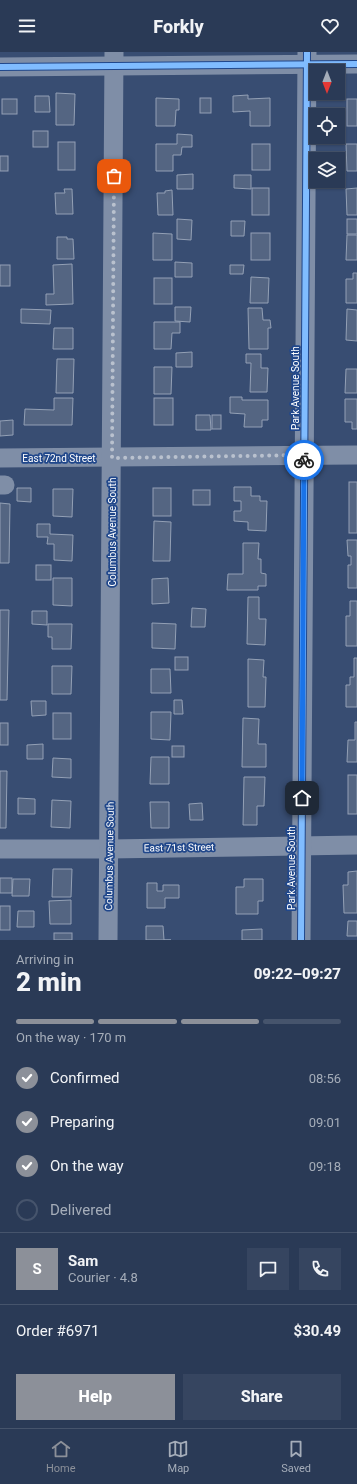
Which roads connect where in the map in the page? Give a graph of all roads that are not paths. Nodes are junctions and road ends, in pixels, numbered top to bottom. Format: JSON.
{"nodes":[{"id":1,"x":307,"y":58,"type":"edge"},
{"id":2,"x":114,"y":59,"type":"edge"},
{"id":3,"x":357,"y":64,"type":"edge"},
{"id":4,"x":0,"y":67,"type":"edge"},
{"id":5,"x":304,"y":455,"type":"junction"},
{"id":6,"x":357,"y":455,"type":"edge"},
{"id":7,"x":0,"y":458,"type":"edge"},
{"id":8,"x":112,"y":458,"type":"junction"},
{"id":9,"x":301,"y":845,"type":"junction"},
{"id":10,"x":357,"y":845,"type":"edge"},
{"id":11,"x":0,"y":849,"type":"edge"},
{"id":12,"x":109,"y":849,"type":"junction"},
{"id":13,"x":108,"y":940,"type":"edge"},
{"id":14,"x":301,"y":940,"type":"edge"}],
"edges":[{"from":1,"to":2,"type":"street"},
{"from":1,"to":3,"type":"street"},
{"from":1,"to":5,"type":"street","name":"Park Avenue South"},
{"from":2,"to":4,"type":"street"},
{"from":2,"to":8,"type":"street","name":"Columbus Avenue South"},
{"from":5,"to":6,"type":"street","name":"East 72nd Street"},
{"from":5,"to":8,"type":"street","name":"East 72nd Street"},
{"from":5,"to":9,"type":"street","name":"Park Avenue South"},
{"from":7,"to":8,"type":"street","name":"East 72nd Street"},
{"from":8,"to":12,"type":"street","name":"Columbus Avenue South"},
{"from":9,"to":10,"type":"street","name":"East 71st Street"},
{"from":9,"to":12,"type":"street","name":"East 71st Street"},
{"from":9,"to":14,"type":"street","name":"Park Avenue South"},
{"from":11,"to":12,"type":"street","name":"East 71st Street"},
{"from":12,"to":13,"type":"street","name":"Columbus Avenue South"}]}
